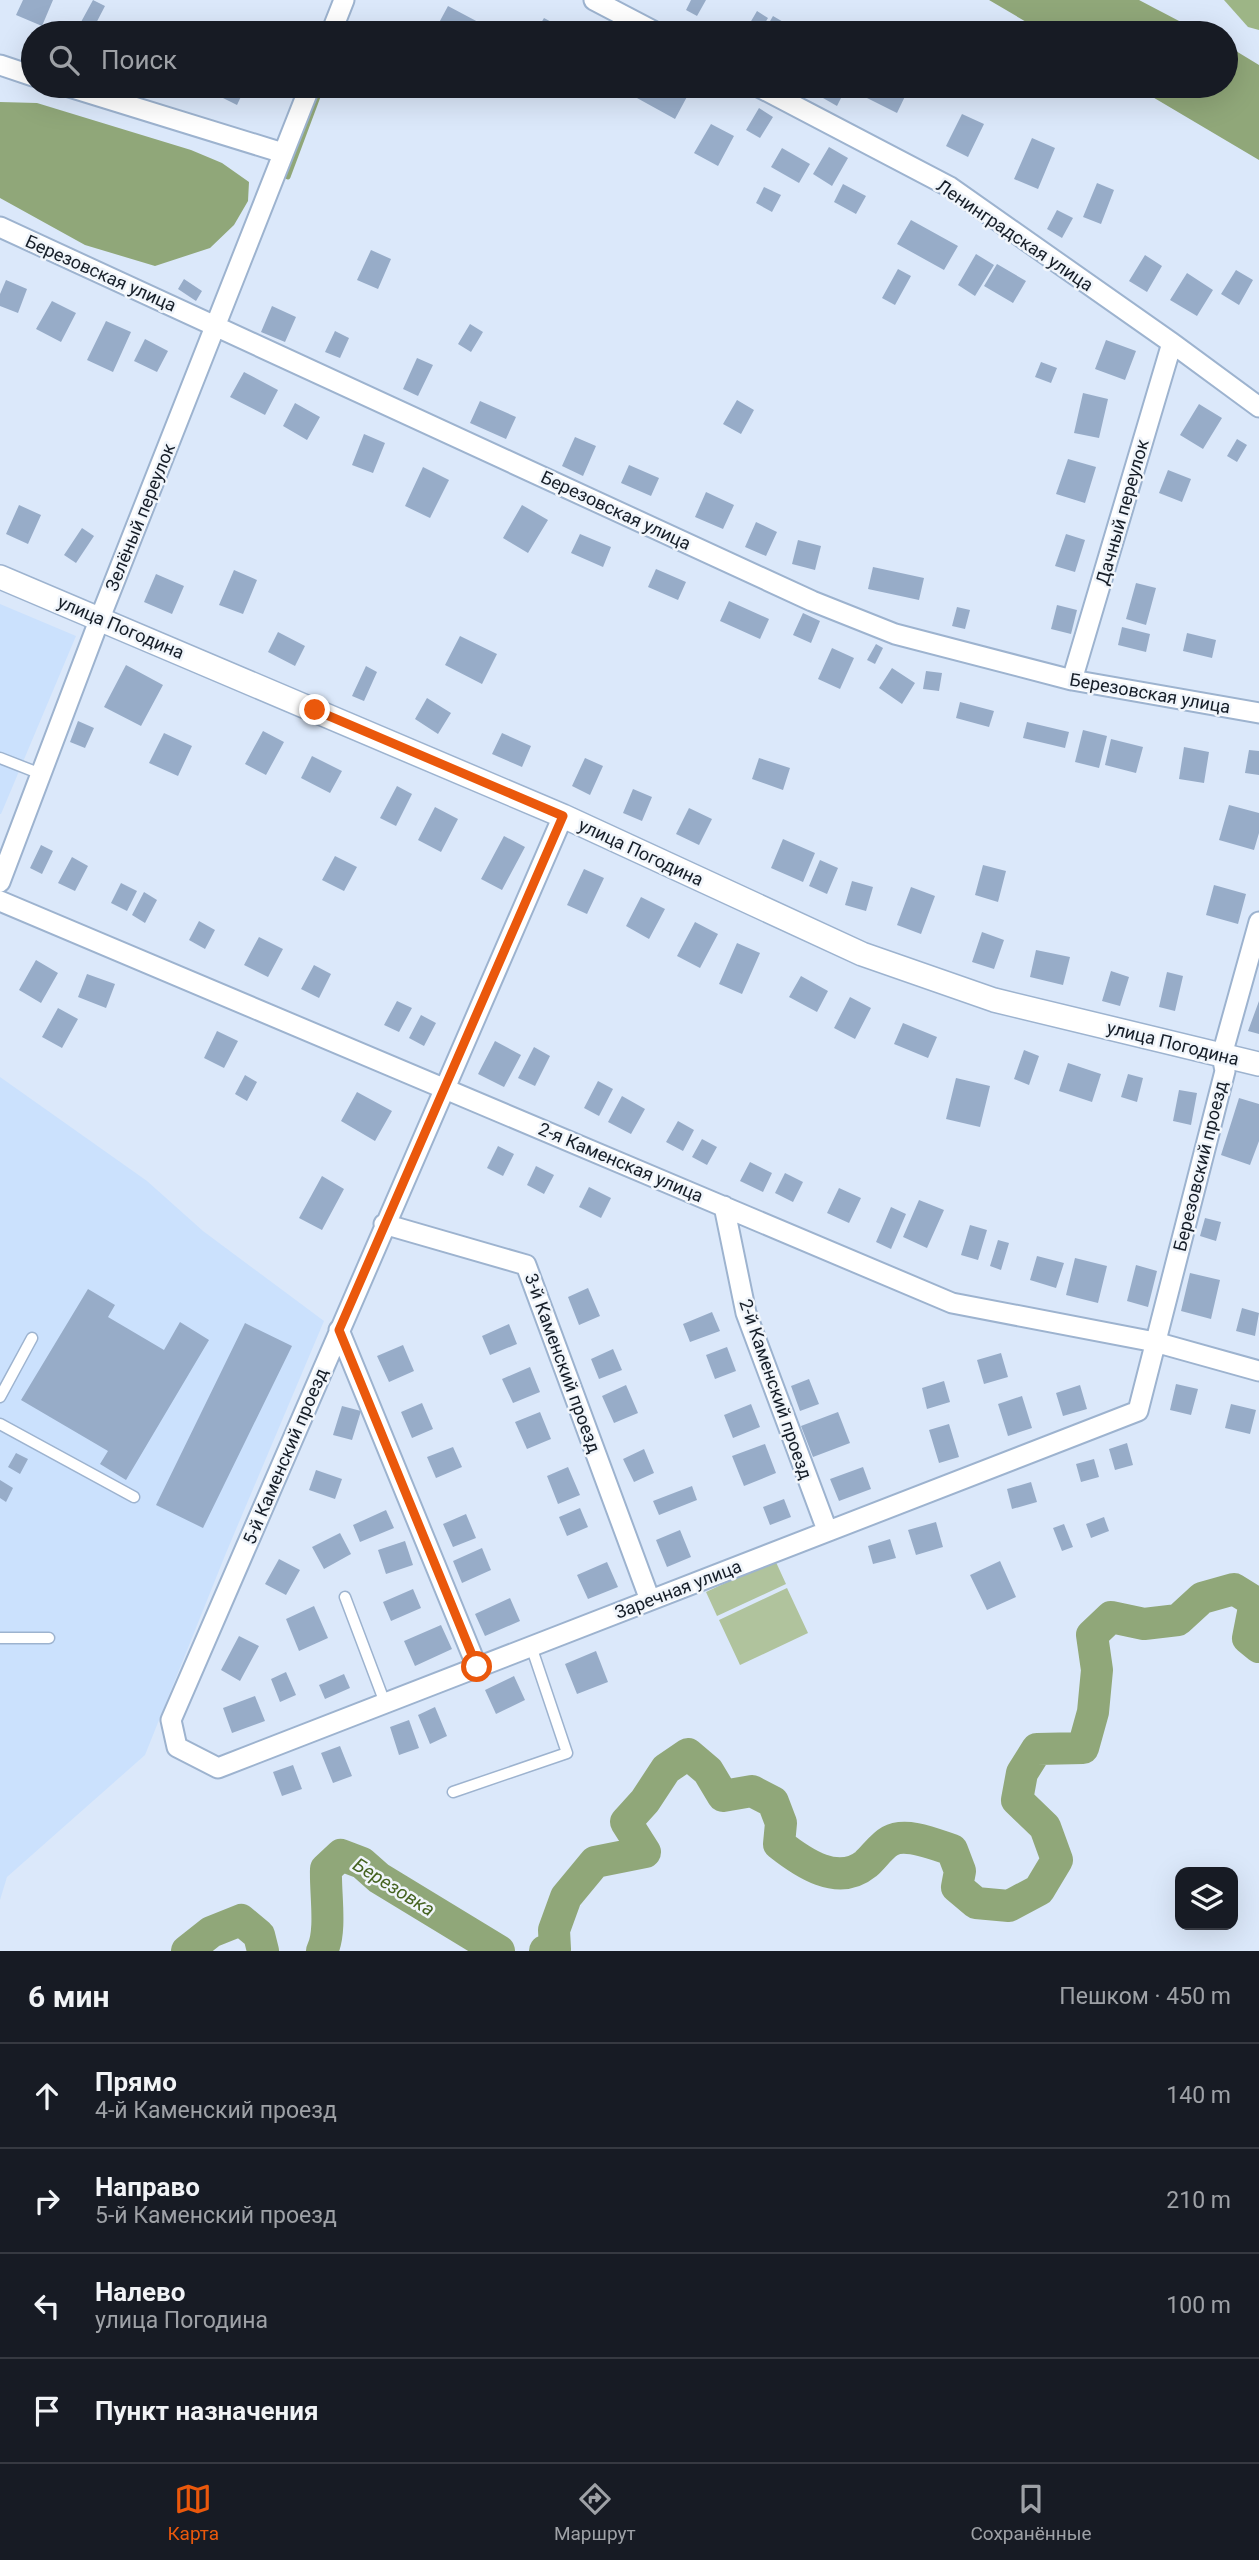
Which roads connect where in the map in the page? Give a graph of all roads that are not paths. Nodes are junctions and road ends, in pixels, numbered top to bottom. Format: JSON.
{"nodes":[{"id":1,"x":344,"y":0,"type":"edge"},
{"id":2,"x":594,"y":0,"type":"edge"},
{"id":3,"x":336,"y":21,"type":"edge"},
{"id":4,"x":634,"y":21,"type":"edge"},
{"id":5,"x":0,"y":65,"type":"edge"},
{"id":6,"x":21,"y":72,"type":"edge"},
{"id":7,"x":105,"y":98,"type":"edge"},
{"id":8,"x":305,"y":98,"type":"edge"},
{"id":9,"x":780,"y":98,"type":"edge"},
{"id":10,"x":283,"y":153,"type":"junction"},
{"id":11,"x":0,"y":227,"type":"edge"},
{"id":12,"x":216,"y":325,"type":"junction"},
{"id":13,"x":1172,"y":343,"type":"junction"},
{"id":14,"x":1259,"y":407,"type":"edge"},
{"id":15,"x":0,"y":577,"type":"edge"},
{"id":16,"x":100,"y":618,"type":"junction"},
{"id":17,"x":1072,"y":680,"type":"junction"},
{"id":18,"x":1259,"y":713,"type":"edge"},
{"id":19,"x":0,"y":758,"type":"edge"},
{"id":20,"x":41,"y":774,"type":"junction"},
{"id":21,"x":563,"y":816,"type":"junction"},
{"id":22,"x":0,"y":882,"type":"edge"},
{"id":23,"x":0,"y":901,"type":"edge"},
{"id":24,"x":1259,"y":922,"type":"edge"},
{"id":25,"x":1222,"y":1055,"type":"junction"},
{"id":26,"x":1259,"y":1065,"type":"edge"},
{"id":27,"x":444,"y":1086,"type":"junction"},
{"id":28,"x":724,"y":1206,"type":"junction"},
{"id":29,"x":384,"y":1224,"type":"junction"},
{"id":30,"x":339,"y":1330,"type":"junction"},
{"id":31,"x":32,"y":1338,"type":"dead end"},
{"id":32,"x":1155,"y":1342,"type":"junction"},
{"id":33,"x":1259,"y":1371,"type":"edge"},
{"id":34,"x":0,"y":1397,"type":"edge"},
{"id":35,"x":1138,"y":1411,"type":"joint"},
{"id":36,"x":0,"y":1424,"type":"edge"},
{"id":37,"x":134,"y":1497,"type":"dead end"},
{"id":38,"x":827,"y":1530,"type":"junction"},
{"id":39,"x":345,"y":1597,"type":"dead end"},
{"id":40,"x":650,"y":1600,"type":"junction"},
{"id":41,"x":0,"y":1638,"type":"edge"},
{"id":42,"x":49,"y":1638,"type":"dead end"},
{"id":43,"x":531,"y":1646,"type":"junction"},
{"id":44,"x":477,"y":1667,"type":"junction"},
{"id":45,"x":385,"y":1703,"type":"junction"},
{"id":46,"x":218,"y":1768,"type":"joint"},
{"id":47,"x":453,"y":1792,"type":"dead end"}],
"edges":[{"from":1,"to":3,"type":"street"},
{"from":2,"to":4,"type":"street"},
{"from":5,"to":6,"type":"street"},
{"from":7,"to":10,"type":"street"},
{"from":8,"to":10,"type":"street","name":"Зелёный переулок"},
{"from":9,"to":13,"type":"street","name":"Ленинградская улица"},
{"from":10,"to":12,"type":"street","name":"Зелёный переулок"},
{"from":11,"to":12,"type":"street","name":"Березовская улица"},
{"from":12,"to":16,"type":"street","name":"Зелёный переулок"},
{"from":12,"to":17,"type":"street","name":"Березовская улица"},
{"from":13,"to":14,"type":"street","name":"Ленинградская улица"},
{"from":13,"to":17,"type":"street","name":"Дачный переулок"},
{"from":15,"to":16,"type":"street","name":"улица Погодина"},
{"from":16,"to":20,"type":"street","name":"Зелёный переулок"},
{"from":16,"to":21,"type":"street","name":"улица Погодина"},
{"from":17,"to":18,"type":"street","name":"Березовская улица"},
{"from":19,"to":20,"type":"lane"},
{"from":20,"to":22,"type":"street","name":"Зелёный переулок"},
{"from":21,"to":25,"type":"street","name":"улица Погодина"},
{"from":21,"to":27,"type":"street","name":"5-й Каменский проезд"},
{"from":23,"to":27,"type":"street","name":"2-я Каменская улица"},
{"from":24,"to":25,"type":"street","name":"Березовский проезд"},
{"from":25,"to":26,"type":"street","name":"улица Погодина"},
{"from":25,"to":32,"type":"street","name":"Березовский проезд"},
{"from":27,"to":28,"type":"street","name":"2-я Каменская улица"},
{"from":27,"to":29,"type":"street","name":"5-й Каменский проезд"},
{"from":28,"to":32,"type":"street","name":"2-я Каменская улица"},
{"from":28,"to":38,"type":"street","name":"2-й Каменский проезд"},
{"from":29,"to":30,"type":"street","name":"5-й Каменский проезд"},
{"from":29,"to":40,"type":"street","name":"3-й Каменский проезд"},
{"from":30,"to":44,"type":"street"},
{"from":30,"to":46,"type":"street","name":"5-й Каменский проезд"},
{"from":31,"to":34,"type":"lane"},
{"from":32,"to":33,"type":"street","name":"2-я Каменская улица"},
{"from":32,"to":35,"type":"street","name":"Березовский проезд"},
{"from":35,"to":38,"type":"street","name":"Заречная улица"},
{"from":36,"to":37,"type":"lane"},
{"from":38,"to":40,"type":"street","name":"Заречная улица"},
{"from":39,"to":45,"type":"lane"},
{"from":40,"to":43,"type":"street","name":"Заречная улица"},
{"from":41,"to":42,"type":"lane"},
{"from":43,"to":44,"type":"street","name":"Заречная улица"},
{"from":43,"to":47,"type":"lane"},
{"from":44,"to":45,"type":"street","name":"Заречная улица"},
{"from":45,"to":46,"type":"street","name":"Заречная улица"}]}
